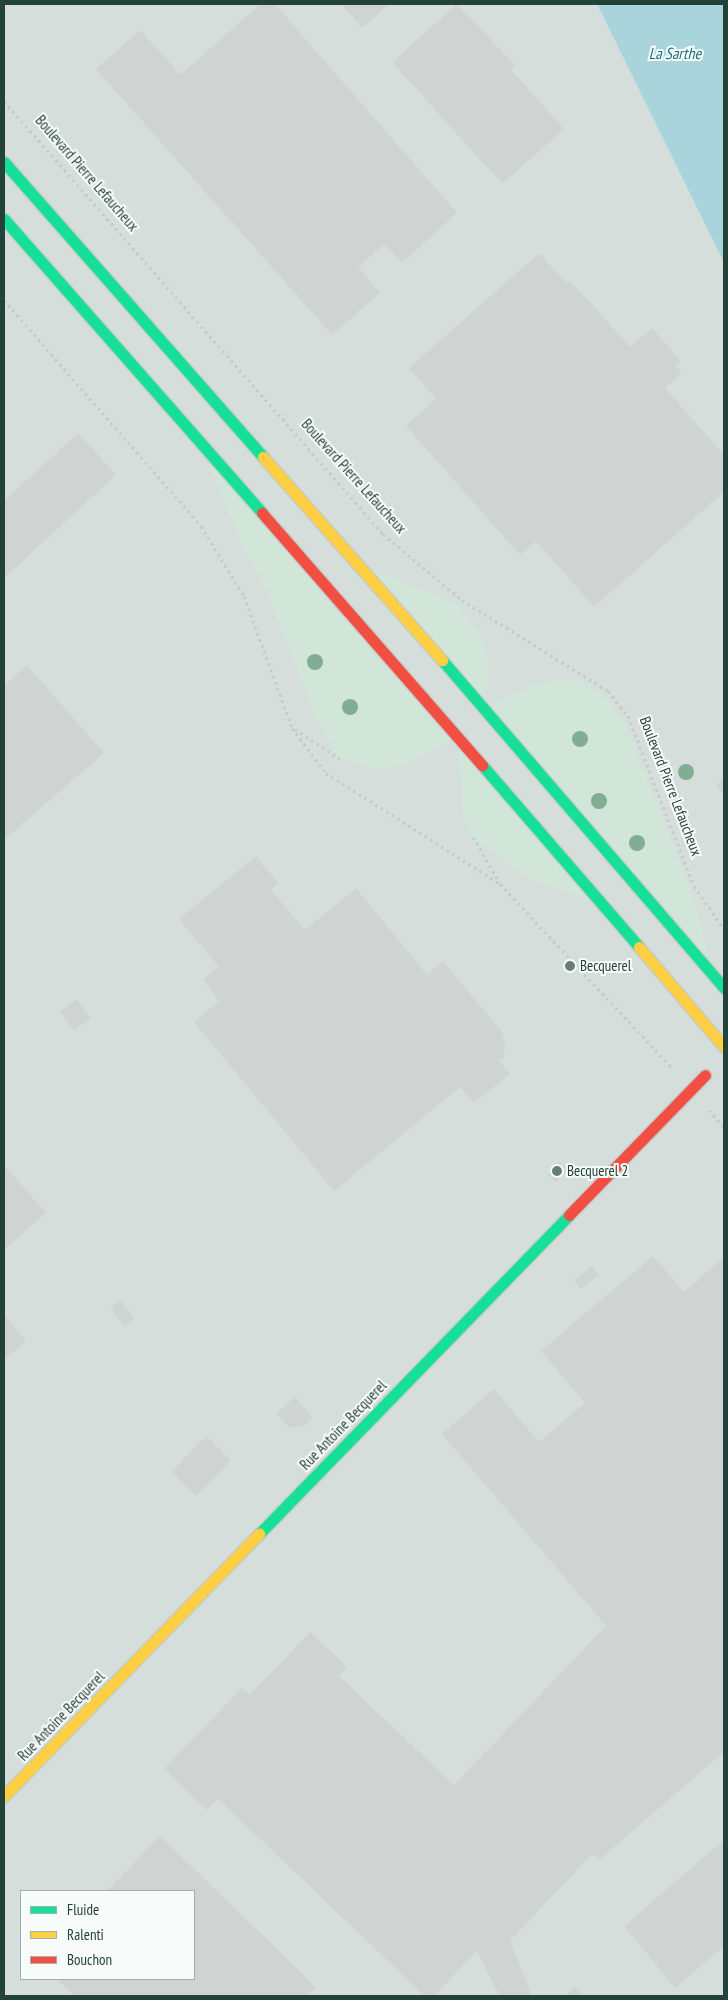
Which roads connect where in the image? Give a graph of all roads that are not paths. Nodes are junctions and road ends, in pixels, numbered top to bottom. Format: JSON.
{"nodes":[{"id":1,"x":4,"y":162,"type":"edge"},
{"id":2,"x":4,"y":219,"type":"edge"},
{"id":3,"x":724,"y":988,"type":"edge"},
{"id":4,"x":724,"y":1047,"type":"edge"},
{"id":5,"x":705,"y":1075,"type":"dead end"},
{"id":6,"x":4,"y":1796,"type":"edge"}],
"edges":[{"from":1,"to":3,"type":"main road"},
{"from":2,"to":4,"type":"main road"},
{"from":5,"to":6,"type":"main road","name":"Rue Antoine Becquerel"}]}
